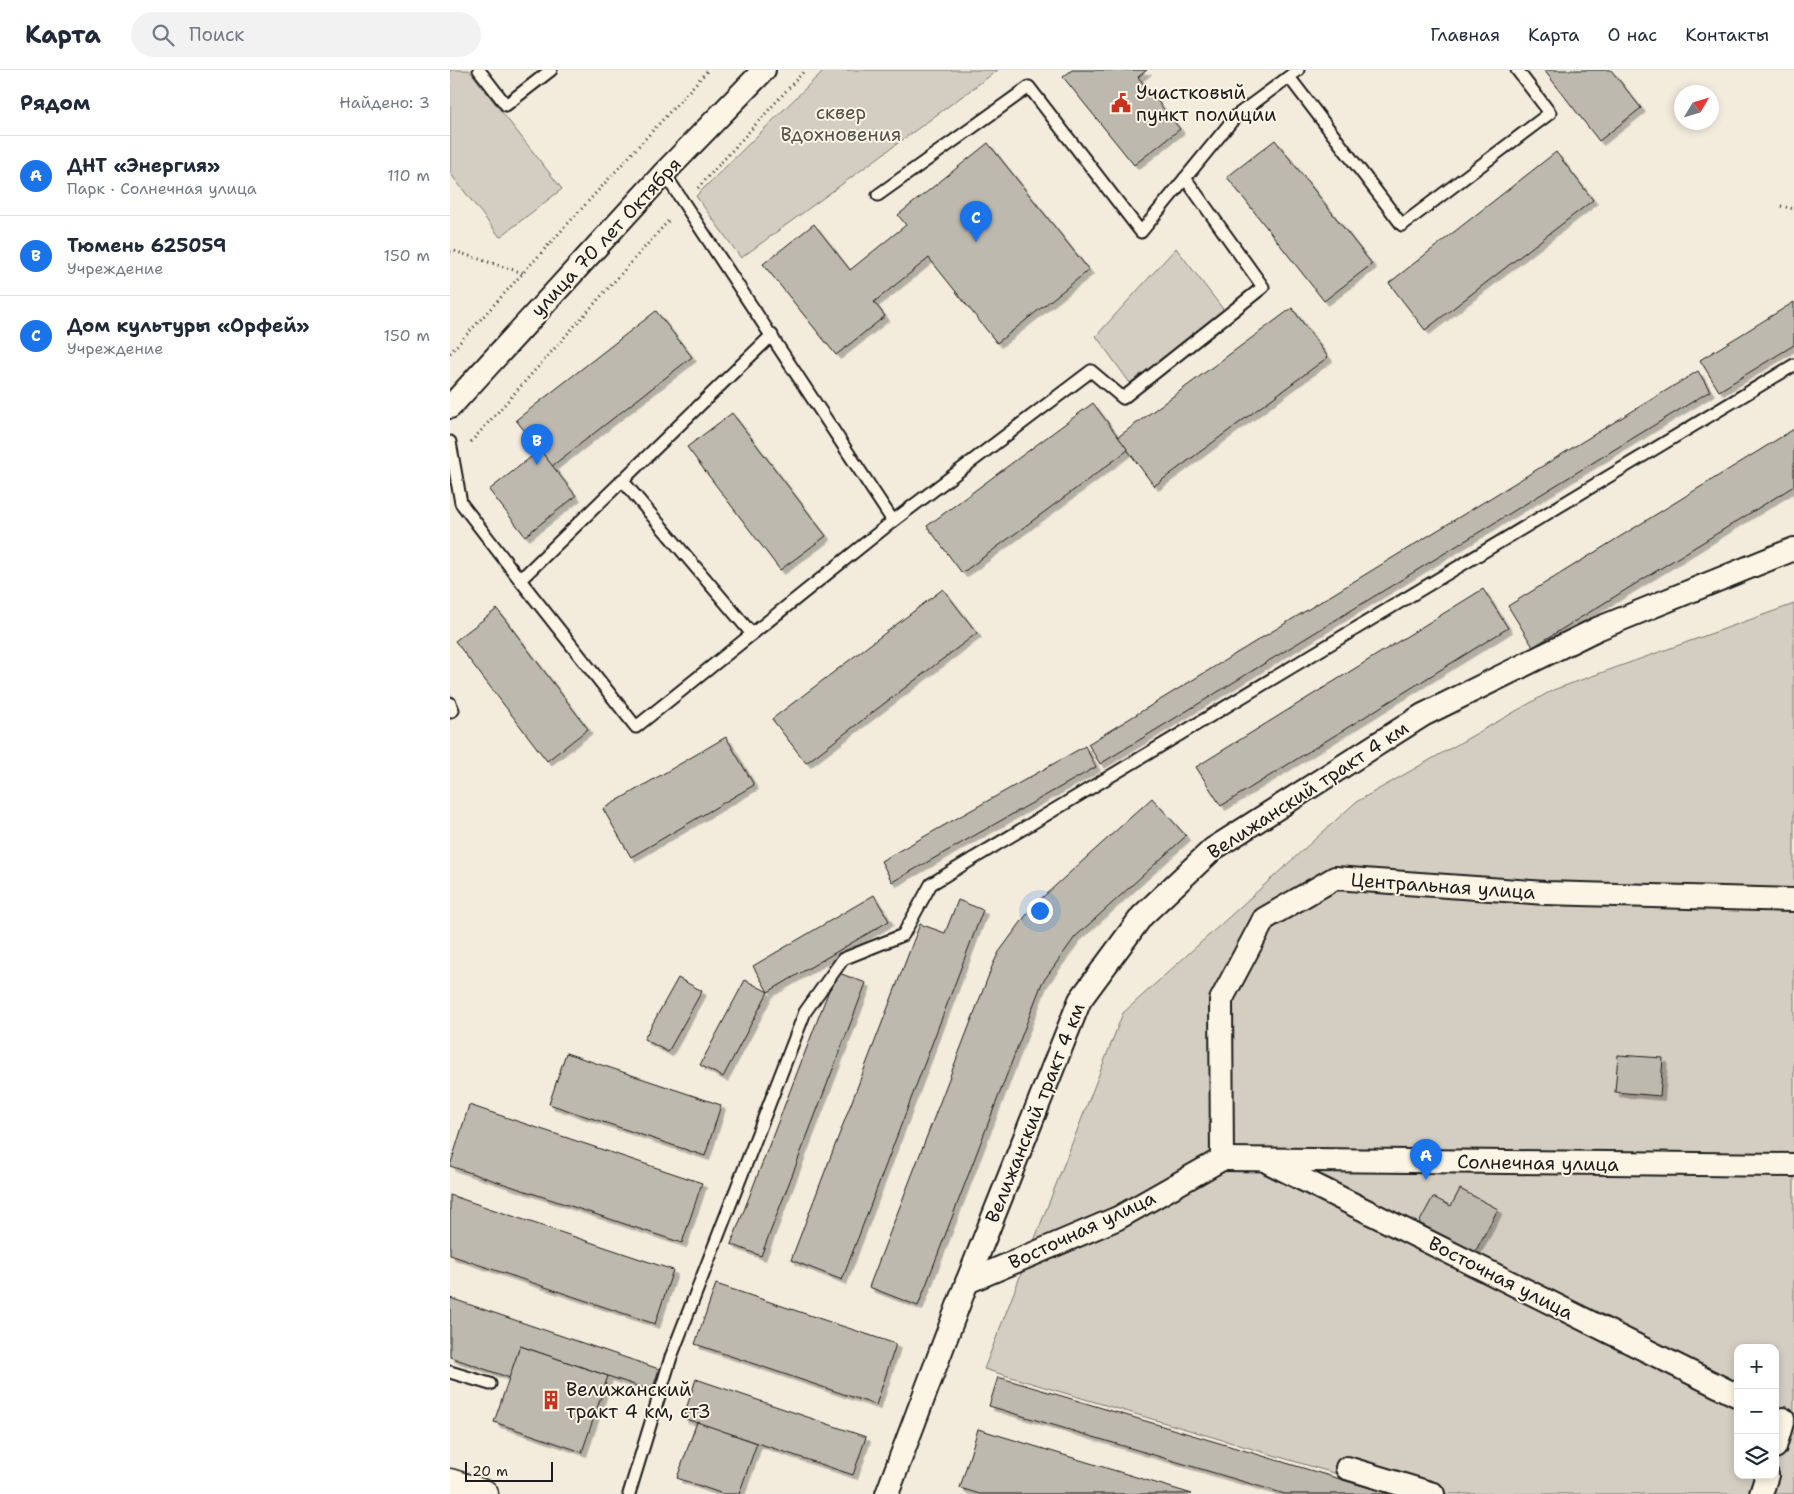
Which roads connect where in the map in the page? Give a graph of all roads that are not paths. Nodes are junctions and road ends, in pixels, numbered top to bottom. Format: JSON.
{"nodes":[{"id":1,"x":479,"y":70,"type":"edge"},
{"id":2,"x":552,"y":70,"type":"edge"},
{"id":3,"x":764,"y":70,"type":"edge"},
{"id":4,"x":1517,"y":70,"type":"edge"},
{"id":5,"x":1293,"y":73,"type":"edge"},
{"id":6,"x":664,"y":173,"type":"junction"},
{"id":7,"x":1185,"y":178,"type":"junction"},
{"id":8,"x":878,"y":195,"type":"dead end"},
{"id":9,"x":772,"y":336,"type":"junction"},
{"id":10,"x":1794,"y":366,"type":"edge"},
{"id":11,"x":450,"y":407,"type":"edge"},
{"id":12,"x":450,"y":442,"type":"edge"},
{"id":13,"x":622,"y":480,"type":"junction"},
{"id":14,"x":893,"y":521,"type":"junction"},
{"id":15,"x":1794,"y":549,"type":"edge"},
{"id":16,"x":520,"y":580,"type":"junction"},
{"id":17,"x":752,"y":634,"type":"junction"},
{"id":18,"x":450,"y":703,"type":"edge"},
{"id":19,"x":450,"y":712,"type":"edge"},
{"id":20,"x":1794,"y":900,"type":"edge"},
{"id":21,"x":1222,"y":1159,"type":"junction"},
{"id":22,"x":1264,"y":1160,"type":"junction"},
{"id":23,"x":1794,"y":1165,"type":"edge"},
{"id":24,"x":968,"y":1282,"type":"junction"},
{"id":25,"x":450,"y":1372,"type":"edge"},
{"id":26,"x":490,"y":1384,"type":"dead end"},
{"id":27,"x":1734,"y":1394,"type":"edge"},
{"id":28,"x":1784,"y":1418,"type":"edge"},
{"id":29,"x":1779,"y":1434,"type":"edge"},
{"id":30,"x":1347,"y":1468,"type":"dead end"},
{"id":31,"x":1766,"y":1479,"type":"edge"},
{"id":32,"x":450,"y":1483,"type":"edge"},
{"id":33,"x":484,"y":1494,"type":"edge"},
{"id":34,"x":629,"y":1494,"type":"edge"},
{"id":35,"x":887,"y":1494,"type":"edge"},
{"id":36,"x":1433,"y":1494,"type":"edge"},
{"id":37,"x":1762,"y":1494,"type":"edge"}],
"edges":[{"from":1,"to":2,"type":"lane"},
{"from":3,"to":6,"type":"street","name":"улица 70 лет Октября"},
{"from":4,"to":5,"type":"lane"},
{"from":5,"to":7,"type":"lane"},
{"from":6,"to":9,"type":"lane"},
{"from":6,"to":11,"type":"street","name":"улица 70 лет Октября"},
{"from":7,"to":8,"type":"lane"},
{"from":7,"to":14,"type":"lane"},
{"from":9,"to":13,"type":"lane"},
{"from":9,"to":14,"type":"lane"},
{"from":10,"to":34,"type":"lane"},
{"from":12,"to":16,"type":"lane"},
{"from":13,"to":16,"type":"lane"},
{"from":13,"to":17,"type":"lane"},
{"from":14,"to":17,"type":"lane"},
{"from":15,"to":24,"type":"street","name":"Велижанский тракт 4 км"},
{"from":16,"to":17,"type":"lane"},
{"from":18,"to":19,"type":"lane"},
{"from":20,"to":21,"type":"street","name":"Центральная улица"},
{"from":21,"to":22,"type":"street","name":"Солнечная улица"},
{"from":21,"to":24,"type":"street","name":"Восточная улица"},
{"from":22,"to":23,"type":"street","name":"Солнечная улица"},
{"from":22,"to":27,"type":"street","name":"Восточная улица"},
{"from":24,"to":35,"type":"street","name":"Велижанский тракт 4 км"},
{"from":25,"to":26,"type":"lane"},
{"from":28,"to":29,"type":"street"},
{"from":30,"to":36,"type":"street"},
{"from":31,"to":37,"type":"street"},
{"from":32,"to":33,"type":"main road"}]}
